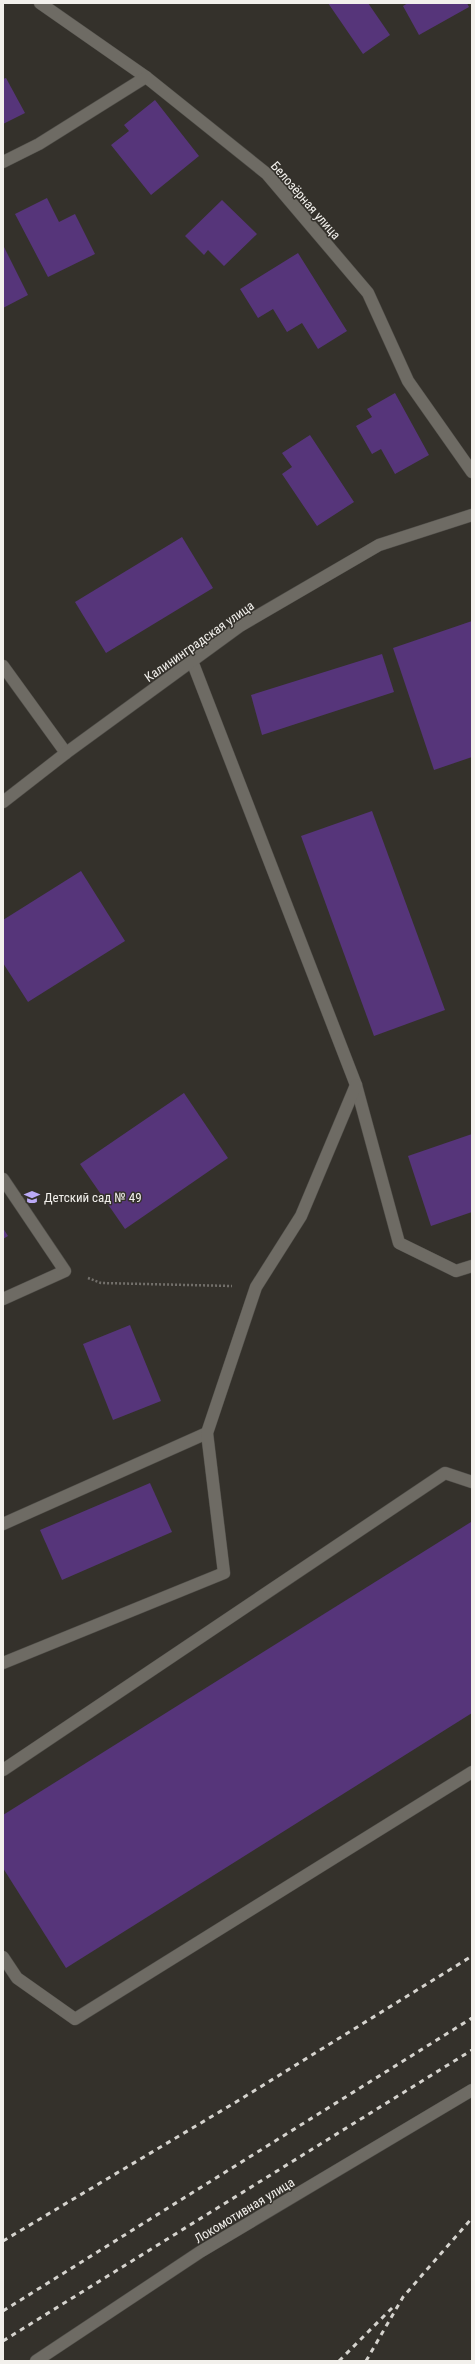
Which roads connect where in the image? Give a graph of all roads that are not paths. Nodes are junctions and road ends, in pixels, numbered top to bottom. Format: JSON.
{"nodes":[{"id":1,"x":40,"y":3,"type":"edge"},
{"id":2,"x":146,"y":77,"type":"junction"},
{"id":3,"x":3,"y":162,"type":"edge"},
{"id":4,"x":472,"y":472,"type":"edge"},
{"id":5,"x":472,"y":515,"type":"edge"},
{"id":6,"x":192,"y":661,"type":"junction"},
{"id":7,"x":3,"y":666,"type":"edge"},
{"id":8,"x":66,"y":753,"type":"junction"},
{"id":9,"x":3,"y":802,"type":"edge"},
{"id":10,"x":356,"y":1085,"type":"junction"},
{"id":11,"x":3,"y":1179,"type":"edge"},
{"id":12,"x":472,"y":1266,"type":"edge"},
{"id":13,"x":3,"y":1299,"type":"edge"},
{"id":14,"x":208,"y":1433,"type":"junction"},
{"id":15,"x":472,"y":1482,"type":"edge"},
{"id":16,"x":3,"y":1524,"type":"edge"},
{"id":17,"x":3,"y":1663,"type":"edge"},
{"id":18,"x":3,"y":1770,"type":"edge"},
{"id":19,"x":472,"y":1772,"type":"edge"},
{"id":20,"x":3,"y":1957,"type":"edge"},
{"id":21,"x":472,"y":2090,"type":"edge"},
{"id":22,"x":36,"y":2361,"type":"edge"}],
"edges":[{"from":1,"to":2,"type":"street","name":"Белозёрная улица"},
{"from":2,"to":3,"type":"street"},
{"from":2,"to":4,"type":"street","name":"Белозёрная улица"},
{"from":5,"to":6,"type":"street","name":"Калининградская улица"},
{"from":6,"to":8,"type":"street","name":"Калининградская улица"},
{"from":6,"to":10,"type":"street"},
{"from":7,"to":8,"type":"street"},
{"from":8,"to":9,"type":"street","name":"Калининградская улица"},
{"from":10,"to":12,"type":"street"},
{"from":10,"to":14,"type":"street"},
{"from":11,"to":13,"type":"street"},
{"from":14,"to":16,"type":"street"},
{"from":14,"to":17,"type":"street"},
{"from":15,"to":18,"type":"street"},
{"from":19,"to":20,"type":"street"},
{"from":21,"to":22,"type":"street","name":"Локомотивная улица"}]}
